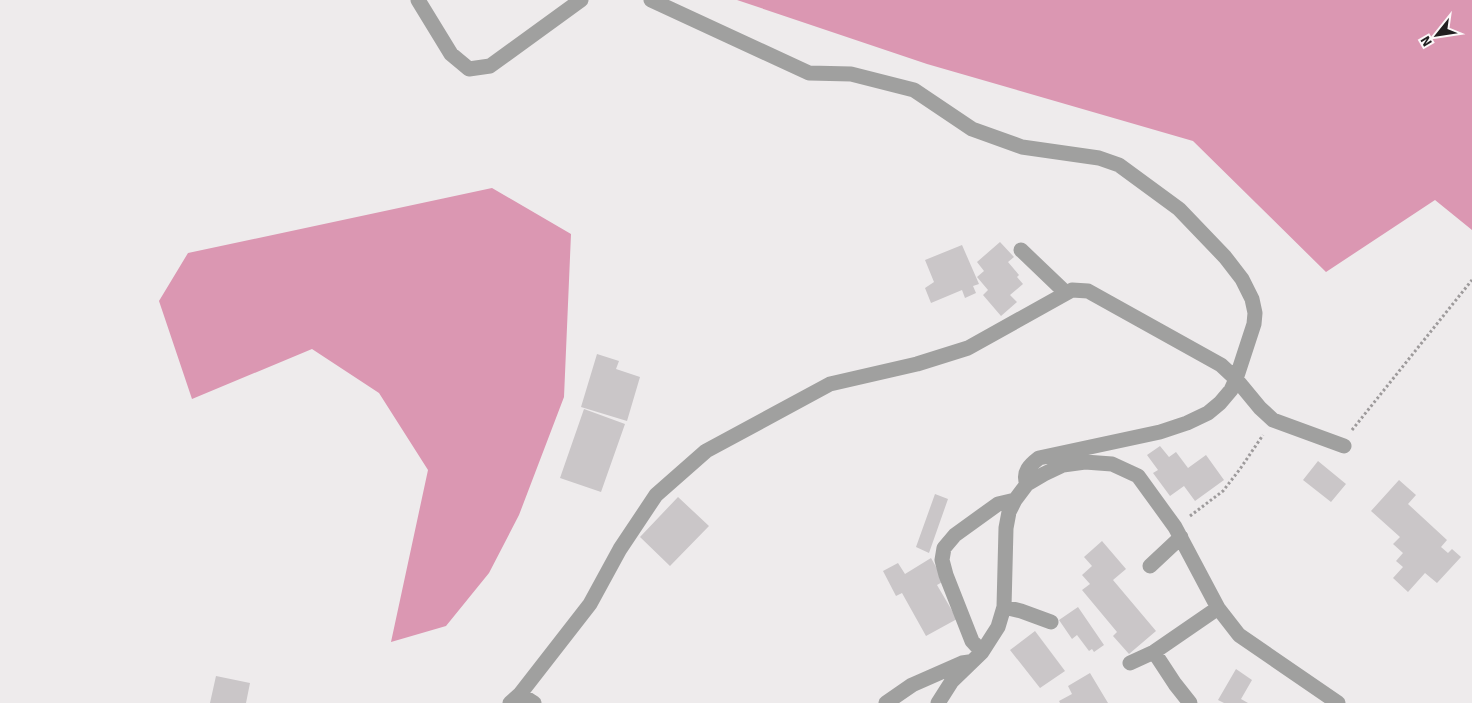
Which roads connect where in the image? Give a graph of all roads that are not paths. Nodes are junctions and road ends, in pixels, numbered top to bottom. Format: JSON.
{"nodes":[{"id":1,"x":418,"y":0,"type":"edge"},
{"id":2,"x":581,"y":0,"type":"edge"},
{"id":3,"x":651,"y":0,"type":"edge"},
{"id":4,"x":1021,"y":250,"type":"dead end"},
{"id":5,"x":1066,"y":293,"type":"junction"},
{"id":6,"x":1236,"y":379,"type":"junction"},
{"id":7,"x":1344,"y":446,"type":"road end"},
{"id":8,"x":1027,"y":484,"type":"junction"},
{"id":9,"x":1015,"y":500,"type":"junction"},
{"id":10,"x":1178,"y":532,"type":"junction"},
{"id":11,"x":1150,"y":566,"type":"dead end"},
{"id":12,"x":1004,"y":607,"type":"junction"},
{"id":13,"x":1218,"y":608,"type":"junction"},
{"id":14,"x":1050,"y":622,"type":"dead end"},
{"id":15,"x":1154,"y":652,"type":"junction"},
{"id":16,"x":976,"y":657,"type":"junction"},
{"id":17,"x":1130,"y":663,"type":"dead end"},
{"id":18,"x":515,"y":699,"type":"edge"},
{"id":19,"x":534,"y":703,"type":"edge"},
{"id":20,"x":886,"y":703,"type":"edge"},
{"id":21,"x":938,"y":703,"type":"edge"},
{"id":22,"x":1190,"y":703,"type":"edge"},
{"id":23,"x":1338,"y":703,"type":"edge"}],
"edges":[{"from":1,"to":2,"type":"street"},
{"from":3,"to":6,"type":"street"},
{"from":4,"to":5,"type":"street"},
{"from":5,"to":6,"type":"street"},
{"from":5,"to":18,"type":"street"},
{"from":6,"to":7,"type":"street"},
{"from":6,"to":8,"type":"street"},
{"from":8,"to":9,"type":"street"},
{"from":8,"to":10,"type":"street"},
{"from":9,"to":12,"type":"street"},
{"from":9,"to":16,"type":"street"},
{"from":10,"to":11,"type":"street"},
{"from":10,"to":13,"type":"street"},
{"from":12,"to":14,"type":"street"},
{"from":12,"to":16,"type":"street"},
{"from":13,"to":15,"type":"street"},
{"from":13,"to":23,"type":"street"},
{"from":15,"to":17,"type":"street"},
{"from":15,"to":22,"type":"street"},
{"from":16,"to":20,"type":"street"},
{"from":16,"to":21,"type":"street"},
{"from":18,"to":19,"type":"street"}]}
